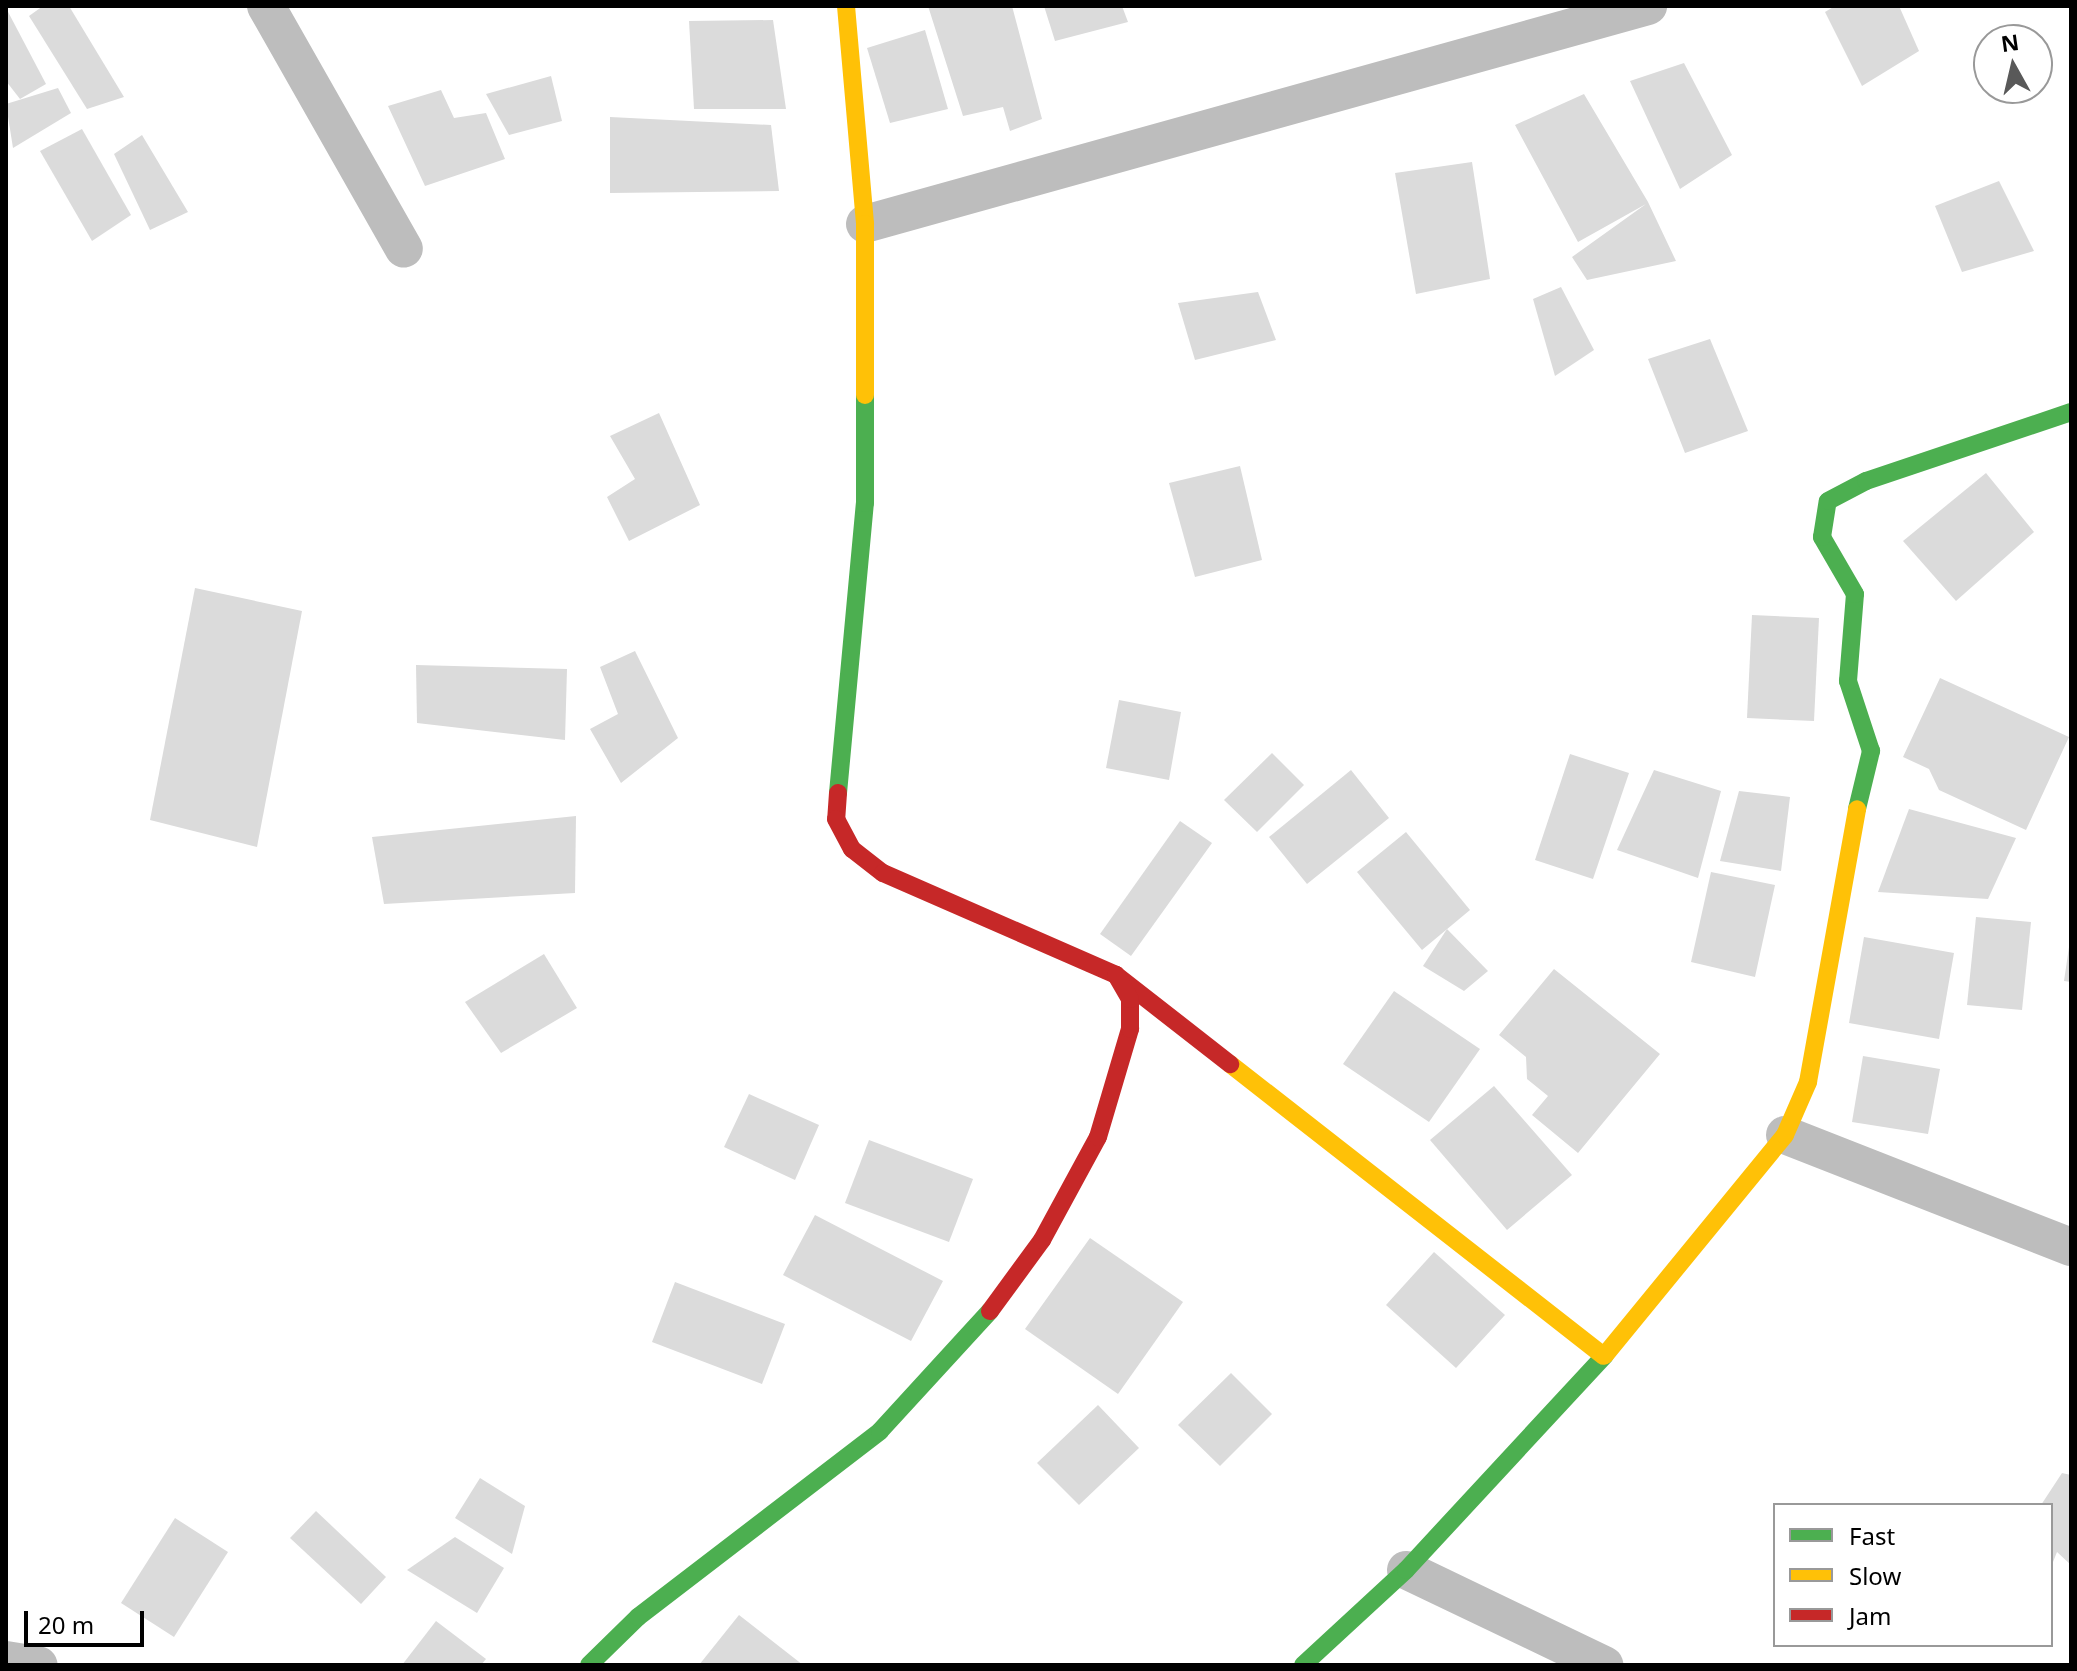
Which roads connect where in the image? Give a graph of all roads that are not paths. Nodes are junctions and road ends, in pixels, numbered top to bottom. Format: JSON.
{"nodes":[{"id":1,"x":266,"y":6,"type":"edge"},
{"id":2,"x":846,"y":6,"type":"edge"},
{"id":3,"x":1648,"y":6,"type":"edge"},
{"id":4,"x":1544,"y":20,"type":"edge"},
{"id":5,"x":865,"y":224,"type":"junction"},
{"id":6,"x":404,"y":249,"type":"dead end"},
{"id":7,"x":2071,"y":412,"type":"edge"},
{"id":8,"x":1116,"y":975,"type":"junction"},
{"id":9,"x":1785,"y":1135,"type":"junction"},
{"id":10,"x":2071,"y":1247,"type":"edge"},
{"id":11,"x":1604,"y":1356,"type":"junction"},
{"id":12,"x":1406,"y":1570,"type":"junction"},
{"id":13,"x":6,"y":1660,"type":"edge"},
{"id":14,"x":39,"y":1665,"type":"edge"},
{"id":15,"x":589,"y":1665,"type":"edge"},
{"id":16,"x":1303,"y":1665,"type":"edge"},
{"id":17,"x":1604,"y":1665,"type":"edge"}],
"edges":[{"from":1,"to":6,"type":"street"},
{"from":2,"to":5,"type":"street"},
{"from":3,"to":4,"type":"street"},
{"from":4,"to":5,"type":"street"},
{"from":5,"to":8,"type":"street"},
{"from":7,"to":9,"type":"street"},
{"from":8,"to":11,"type":"street"},
{"from":8,"to":15,"type":"street"},
{"from":9,"to":10,"type":"street"},
{"from":9,"to":11,"type":"street"},
{"from":11,"to":12,"type":"street"},
{"from":12,"to":16,"type":"street"},
{"from":12,"to":17,"type":"street"},
{"from":13,"to":14,"type":"street"}]}
